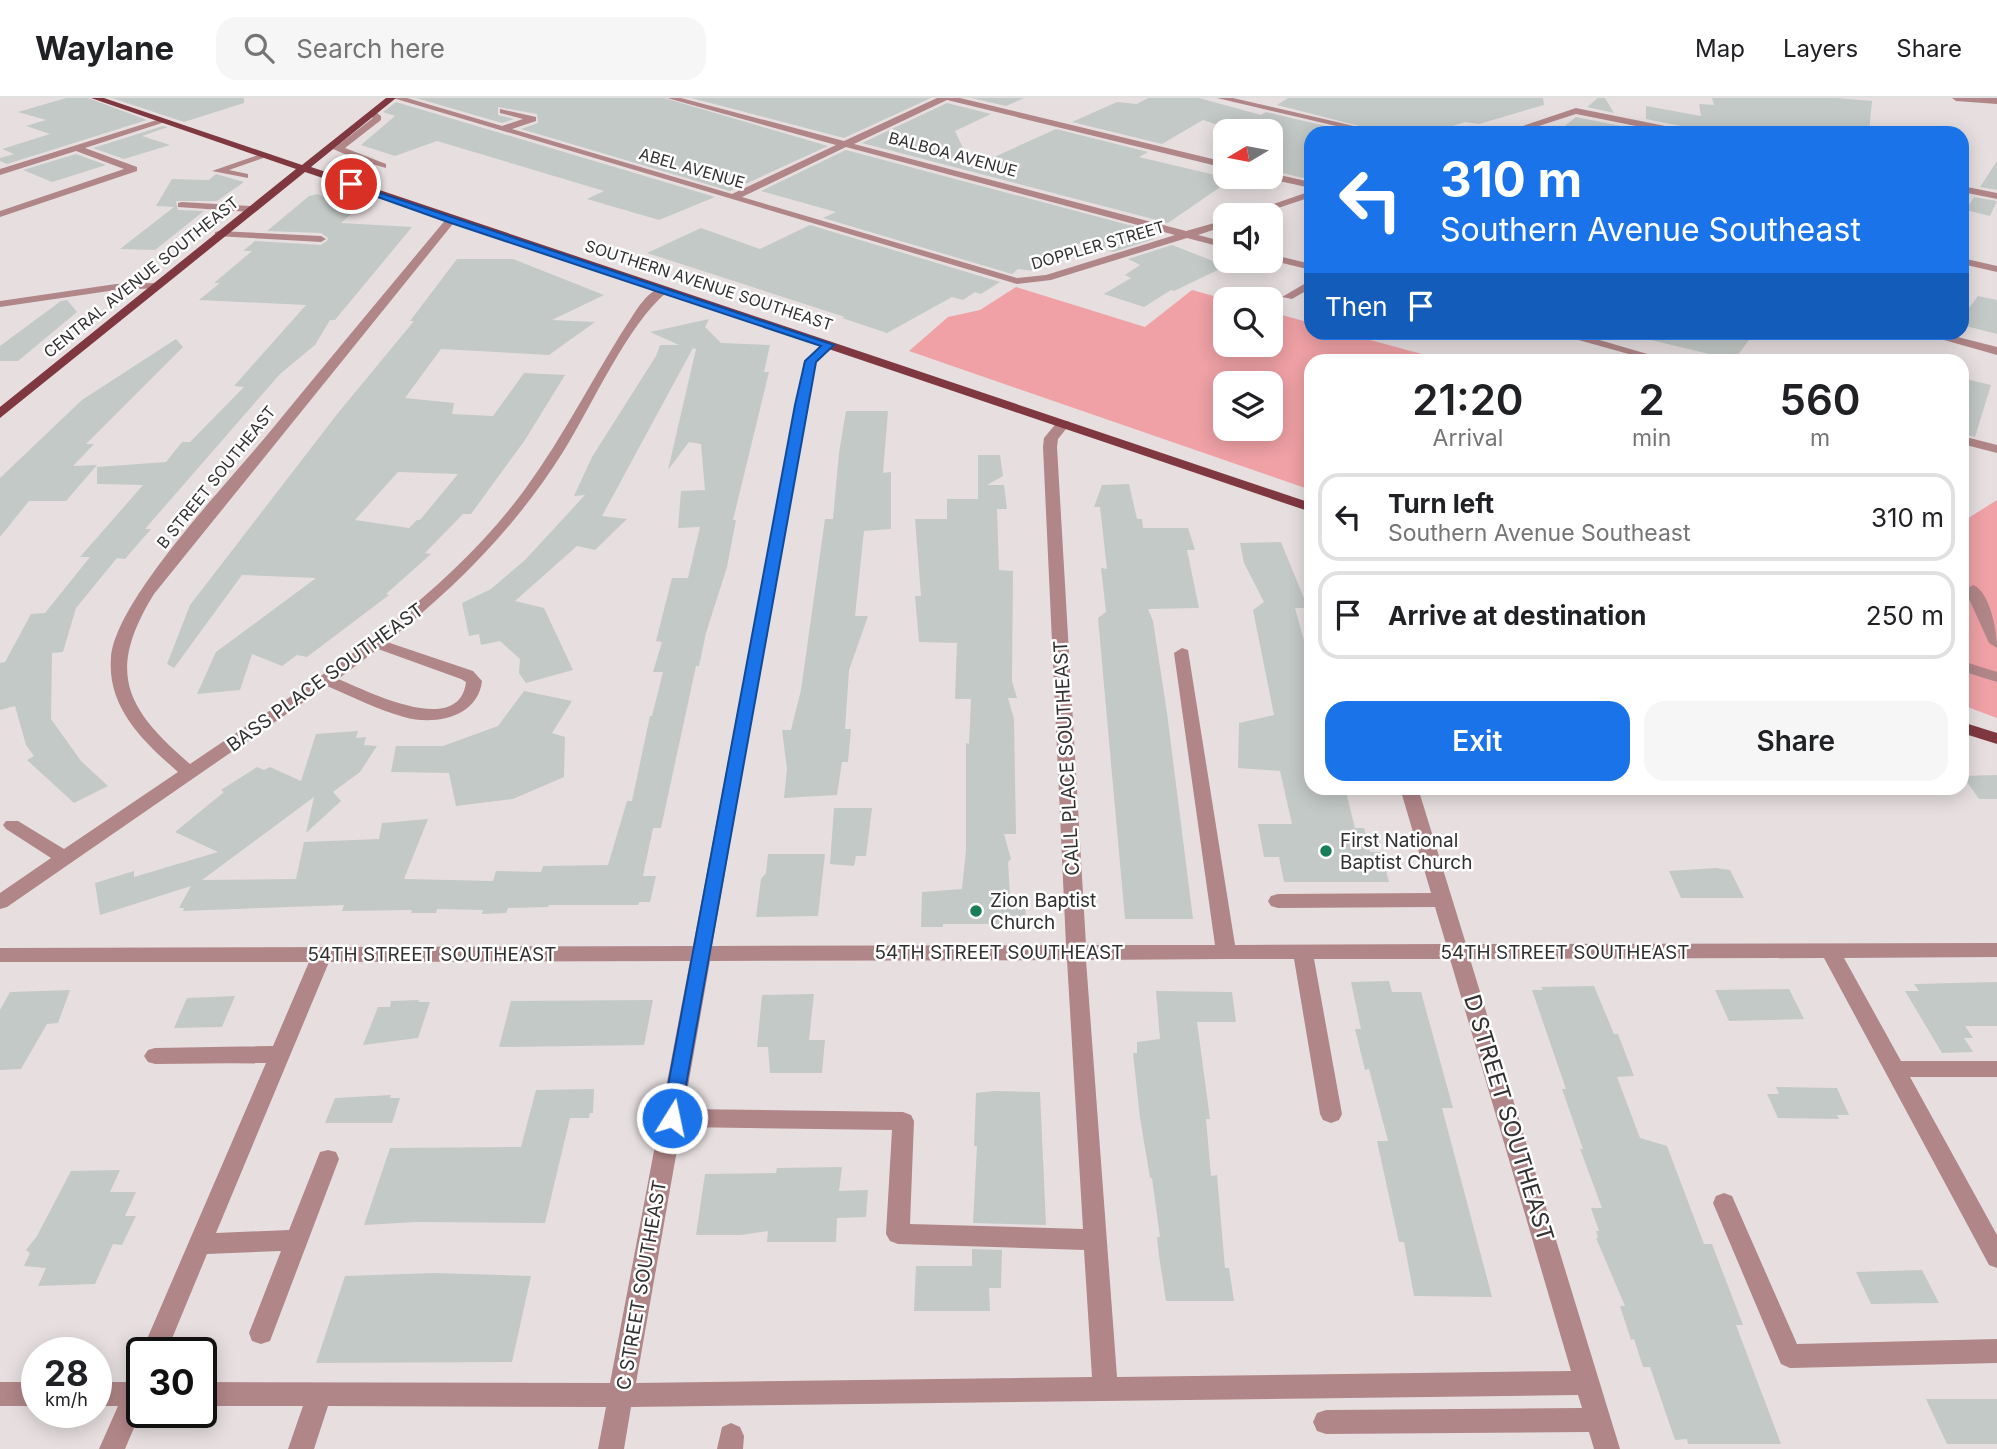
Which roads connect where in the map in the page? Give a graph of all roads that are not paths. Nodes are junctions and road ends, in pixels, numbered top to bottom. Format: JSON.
{"nodes":[{"id":1,"x":95,"y":98,"type":"edge"},
{"id":2,"x":395,"y":98,"type":"edge"},
{"id":3,"x":671,"y":98,"type":"edge"},
{"id":4,"x":947,"y":98,"type":"edge"},
{"id":5,"x":1221,"y":98,"type":"edge"},
{"id":6,"x":1573,"y":98,"type":"edge"},
{"id":7,"x":1956,"y":98,"type":"edge"},
{"id":8,"x":1997,"y":101,"type":"edge"},
{"id":9,"x":503,"y":111,"type":"dead end"},
{"id":10,"x":1576,"y":111,"type":"junction"},
{"id":11,"x":373,"y":113,"type":"junction"},
{"id":12,"x":163,"y":121,"type":"junction"},
{"id":13,"x":1348,"y":126,"type":"edge"},
{"id":14,"x":1529,"y":126,"type":"edge"},
{"id":15,"x":1650,"y":126,"type":"edge"},
{"id":16,"x":503,"y":130,"type":"junction"},
{"id":17,"x":845,"y":144,"type":"junction"},
{"id":18,"x":75,"y":148,"type":"junction"},
{"id":19,"x":267,"y":155,"type":"junction"},
{"id":20,"x":362,"y":160,"type":"junction"},
{"id":21,"x":1213,"y":161,"type":"edge"},
{"id":22,"x":383,"y":166,"type":"dead end"},
{"id":23,"x":304,"y":167,"type":"junction"},
{"id":24,"x":0,"y":172,"type":"edge"},
{"id":25,"x":325,"y":175,"type":"junction"},
{"id":26,"x":244,"y":176,"type":"dead end"},
{"id":27,"x":1283,"y":179,"type":"edge"},
{"id":28,"x":1304,"y":183,"type":"edge"},
{"id":29,"x":1969,"y":190,"type":"edge"},
{"id":30,"x":1304,"y":196,"type":"edge"},
{"id":31,"x":1997,"y":196,"type":"edge"},
{"id":32,"x":733,"y":197,"type":"junction"},
{"id":33,"x":1283,"y":203,"type":"edge"},
{"id":34,"x":181,"y":205,"type":"dead end"},
{"id":35,"x":250,"y":209,"type":"junction"},
{"id":36,"x":0,"y":214,"type":"edge"},
{"id":37,"x":451,"y":220,"type":"junction"},
{"id":38,"x":1213,"y":227,"type":"edge"},
{"id":39,"x":219,"y":234,"type":"junction"},
{"id":40,"x":1188,"y":235,"type":"junction"},
{"id":41,"x":321,"y":239,"type":"dead end"},
{"id":42,"x":1213,"y":242,"type":"edge"},
{"id":43,"x":1283,"y":260,"type":"edge"},
{"id":44,"x":1969,"y":263,"type":"edge"},
{"id":45,"x":1304,"y":265,"type":"edge"},
{"id":46,"x":1997,"y":269,"type":"edge"},
{"id":47,"x":978,"y":270,"type":"joint"},
{"id":48,"x":155,"y":286,"type":"junction"},
{"id":49,"x":1304,"y":287,"type":"edge"},
{"id":50,"x":663,"y":290,"type":"junction"},
{"id":51,"x":1289,"y":297,"type":"dead end"},
{"id":52,"x":6,"y":303,"type":"edge"},
{"id":53,"x":0,"y":312,"type":"edge"},
{"id":54,"x":1586,"y":340,"type":"edge"},
{"id":55,"x":1954,"y":340,"type":"edge"},
{"id":56,"x":829,"y":345,"type":"junction"},
{"id":57,"x":1997,"y":351,"type":"edge"},
{"id":58,"x":1639,"y":354,"type":"edge"},
{"id":59,"x":0,"y":414,"type":"edge"},
{"id":60,"x":1063,"y":424,"type":"junction"},
{"id":61,"x":1969,"y":442,"type":"edge"},
{"id":62,"x":1997,"y":449,"type":"edge"},
{"id":63,"x":1304,"y":506,"type":"edge"},
{"id":64,"x":1971,"y":596,"type":"edge"},
{"id":65,"x":1997,"y":643,"type":"edge"},
{"id":66,"x":377,"y":644,"type":"junction"},
{"id":67,"x":1182,"y":653,"type":"dead end"},
{"id":68,"x":1969,"y":668,"type":"edge"},
{"id":69,"x":1997,"y":677,"type":"edge"},
{"id":70,"x":326,"y":680,"type":"junction"},
{"id":71,"x":1969,"y":729,"type":"edge"},
{"id":72,"x":1997,"y":739,"type":"edge"},
{"id":73,"x":190,"y":773,"type":"junction"},
{"id":74,"x":1411,"y":795,"type":"edge"},
{"id":75,"x":12,"y":825,"type":"dead end"},
{"id":76,"x":65,"y":858,"type":"junction"},
{"id":77,"x":1444,"y":900,"type":"junction"},
{"id":78,"x":1278,"y":901,"type":"dead end"},
{"id":79,"x":0,"y":902,"type":"edge"},
{"id":80,"x":1830,"y":950,"type":"junction"},
{"id":81,"x":1997,"y":950,"type":"edge"},
{"id":82,"x":1076,"y":951,"type":"junction"},
{"id":83,"x":1226,"y":952,"type":"junction"},
{"id":84,"x":1303,"y":952,"type":"junction"},
{"id":85,"x":1460,"y":952,"type":"junction"},
{"id":86,"x":702,"y":953,"type":"junction"},
{"id":87,"x":0,"y":955,"type":"edge"},
{"id":88,"x":323,"y":955,"type":"junction"},
{"id":89,"x":280,"y":1054,"type":"junction"},
{"id":90,"x":155,"y":1056,"type":"dead end"},
{"id":91,"x":1895,"y":1069,"type":"junction"},
{"id":92,"x":1997,"y":1069,"type":"edge"},
{"id":93,"x":1331,"y":1114,"type":"dead end"},
{"id":94,"x":672,"y":1118,"type":"junction"},
{"id":95,"x":328,"y":1159,"type":"dead end"},
{"id":96,"x":1724,"y":1203,"type":"dead end"},
{"id":97,"x":297,"y":1240,"type":"junction"},
{"id":98,"x":1095,"y":1240,"type":"junction"},
{"id":99,"x":200,"y":1244,"type":"junction"},
{"id":100,"x":1997,"y":1258,"type":"edge"},
{"id":101,"x":261,"y":1333,"type":"dead end"},
{"id":102,"x":160,"y":1337,"type":"edge"},
{"id":103,"x":1997,"y":1351,"type":"edge"},
{"id":104,"x":1588,"y":1383,"type":"junction"},
{"id":105,"x":1105,"y":1390,"type":"junction"},
{"id":106,"x":0,"y":1394,"type":"edge"},
{"id":107,"x":21,"y":1394,"type":"edge"},
{"id":108,"x":217,"y":1394,"type":"edge"},
{"id":109,"x":320,"y":1394,"type":"junction"},
{"id":110,"x":621,"y":1395,"type":"junction"},
{"id":111,"x":126,"y":1419,"type":"edge"},
{"id":112,"x":1599,"y":1420,"type":"junction"},
{"id":113,"x":1326,"y":1422,"type":"dead end"},
{"id":114,"x":112,"y":1449,"type":"edge"},
{"id":115,"x":301,"y":1449,"type":"edge"},
{"id":116,"x":611,"y":1449,"type":"edge"},
{"id":117,"x":1608,"y":1449,"type":"edge"}],
"edges":[{"from":1,"to":12,"type":"main road","name":"SOUTHERN AVENUE SOUTHEAST"},
{"from":2,"to":11,"type":"main road","name":"CENTRAL AVENUE SOUTHEAST"},
{"from":2,"to":16,"type":"street","name":"ABEL AVENUE"},
{"from":3,"to":17,"type":"street","name":"BALBOA AVENUE"},
{"from":4,"to":17,"type":"street"},
{"from":4,"to":21,"type":"street"},
{"from":5,"to":13,"type":"street"},
{"from":6,"to":10,"type":"street"},
{"from":7,"to":8,"type":"street"},
{"from":9,"to":16,"type":"street"},
{"from":10,"to":14,"type":"street"},
{"from":10,"to":15,"type":"street"},
{"from":11,"to":20,"type":"street"},
{"from":11,"to":23,"type":"main road","name":"CENTRAL AVENUE SOUTHEAST"},
{"from":12,"to":18,"type":"street"},
{"from":12,"to":19,"type":"main road","name":"SOUTHERN AVENUE SOUTHEAST"},
{"from":16,"to":32,"type":"street","name":"ABEL AVENUE"},
{"from":17,"to":32,"type":"street"},
{"from":17,"to":40,"type":"street","name":"BALBOA AVENUE"},
{"from":18,"to":24,"type":"street"},
{"from":18,"to":36,"type":"street"},
{"from":19,"to":23,"type":"main road","name":"SOUTHERN AVENUE SOUTHEAST"},
{"from":19,"to":26,"type":"street"},
{"from":20,"to":22,"type":"street"},
{"from":20,"to":25,"type":"street"},
{"from":23,"to":25,"type":"main road","name":"SOUTHERN AVENUE SOUTHEAST"},
{"from":23,"to":35,"type":"main road","name":"CENTRAL AVENUE SOUTHEAST"},
{"from":25,"to":37,"type":"main road","name":"SOUTHERN AVENUE SOUTHEAST"},
{"from":27,"to":28,"type":"street"},
{"from":29,"to":31,"type":"street"},
{"from":30,"to":33,"type":"street"},
{"from":32,"to":47,"type":"street","name":"ABEL AVENUE"},
{"from":34,"to":35,"type":"street"},
{"from":35,"to":39,"type":"main road","name":"CENTRAL AVENUE SOUTHEAST"},
{"from":37,"to":50,"type":"main road","name":"SOUTHERN AVENUE SOUTHEAST"},
{"from":37,"to":73,"type":"street","name":"B STREET SOUTHEAST"},
{"from":38,"to":40,"type":"street","name":"DOPPLER STREET"},
{"from":39,"to":41,"type":"street"},
{"from":39,"to":48,"type":"main road","name":"CENTRAL AVENUE SOUTHEAST"},
{"from":40,"to":42,"type":"street","name":"BALBOA AVENUE"},
{"from":40,"to":47,"type":"street","name":"DOPPLER STREET"},
{"from":43,"to":45,"type":"street"},
{"from":44,"to":46,"type":"street"},
{"from":48,"to":52,"type":"street"},
{"from":48,"to":59,"type":"main road","name":"CENTRAL AVENUE SOUTHEAST"},
{"from":49,"to":51,"type":"street"},
{"from":50,"to":56,"type":"main road","name":"SOUTHERN AVENUE SOUTHEAST"},
{"from":50,"to":66,"type":"street","name":"BASS PLACE SOUTHEAST"},
{"from":52,"to":53,"type":"street"},
{"from":54,"to":58,"type":"street"},
{"from":55,"to":57,"type":"street"},
{"from":56,"to":60,"type":"main road","name":"SOUTHERN AVENUE SOUTHEAST"},
{"from":56,"to":86,"type":"street","name":"C STREET SOUTHEAST"},
{"from":60,"to":63,"type":"main road","name":"SOUTHERN AVENUE SOUTHEAST"},
{"from":60,"to":82,"type":"street","name":"CALL PLACE SOUTHEAST"},
{"from":61,"to":62,"type":"street"},
{"from":64,"to":65,"type":"street"},
{"from":66,"to":70,"type":"street","name":"BASS PLACE SOUTHEAST"},
{"from":66,"to":70,"type":"street"},
{"from":67,"to":83,"type":"street"},
{"from":68,"to":69,"type":"street"},
{"from":70,"to":73,"type":"street","name":"BASS PLACE SOUTHEAST"},
{"from":71,"to":72,"type":"main road"},
{"from":73,"to":76,"type":"street","name":"BASS PLACE SOUTHEAST"},
{"from":74,"to":77,"type":"street","name":"D STREET SOUTHEAST"},
{"from":75,"to":76,"type":"street"},
{"from":76,"to":79,"type":"street","name":"BASS PLACE SOUTHEAST"},
{"from":77,"to":78,"type":"street"},
{"from":77,"to":85,"type":"street","name":"D STREET SOUTHEAST"},
{"from":80,"to":81,"type":"street","name":"54TH STREET SOUTHEAST"},
{"from":80,"to":85,"type":"street","name":"54TH STREET SOUTHEAST"},
{"from":80,"to":91,"type":"street"},
{"from":82,"to":83,"type":"street","name":"54TH STREET SOUTHEAST"},
{"from":82,"to":86,"type":"street","name":"54TH STREET SOUTHEAST"},
{"from":82,"to":98,"type":"street","name":"CALL PLACE SOUTHEAST"},
{"from":83,"to":84,"type":"street","name":"54TH STREET SOUTHEAST"},
{"from":84,"to":85,"type":"street","name":"54TH STREET SOUTHEAST"},
{"from":84,"to":93,"type":"street"},
{"from":85,"to":104,"type":"street","name":"D STREET SOUTHEAST"},
{"from":86,"to":88,"type":"street","name":"54TH STREET SOUTHEAST"},
{"from":86,"to":94,"type":"street","name":"C STREET SOUTHEAST"},
{"from":87,"to":88,"type":"street","name":"54TH STREET SOUTHEAST"},
{"from":88,"to":89,"type":"street"},
{"from":89,"to":90,"type":"street"},
{"from":89,"to":99,"type":"street"},
{"from":91,"to":92,"type":"street"},
{"from":91,"to":100,"type":"street"},
{"from":94,"to":98,"type":"street"},
{"from":94,"to":110,"type":"street","name":"C STREET SOUTHEAST"},
{"from":95,"to":97,"type":"street"},
{"from":96,"to":103,"type":"street"},
{"from":97,"to":99,"type":"street"},
{"from":97,"to":101,"type":"street"},
{"from":98,"to":105,"type":"street","name":"CALL PLACE SOUTHEAST"},
{"from":99,"to":102,"type":"street"},
{"from":104,"to":105,"type":"street"},
{"from":104,"to":112,"type":"street","name":"D STREET SOUTHEAST"},
{"from":105,"to":110,"type":"street"},
{"from":106,"to":107,"type":"street"},
{"from":108,"to":109,"type":"street"},
{"from":109,"to":110,"type":"street"},
{"from":109,"to":115,"type":"street"},
{"from":110,"to":116,"type":"street","name":"C STREET SOUTHEAST"},
{"from":111,"to":114,"type":"street"},
{"from":112,"to":113,"type":"street"},
{"from":112,"to":117,"type":"street","name":"D STREET SOUTHEAST"}]}
